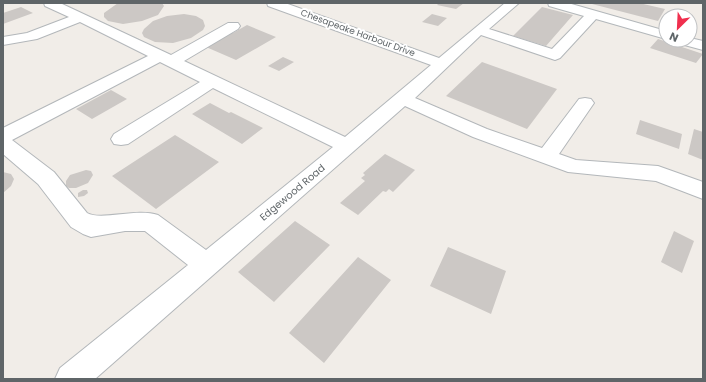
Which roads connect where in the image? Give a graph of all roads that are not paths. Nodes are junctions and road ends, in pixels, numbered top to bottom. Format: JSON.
{"nodes":[{"id":1,"x":50,"y":3,"type":"edge"},
{"id":2,"x":273,"y":3,"type":"edge"},
{"id":3,"x":493,"y":3,"type":"edge"},
{"id":4,"x":554,"y":3,"type":"edge"},
{"id":5,"x":511,"y":5,"type":"edge"},
{"id":6,"x":593,"y":14,"type":"junction"},
{"id":7,"x":80,"y":18,"type":"junction"},
{"id":8,"x":233,"y":26,"type":"dead end"},
{"id":9,"x":479,"y":30,"type":"junction"},
{"id":10,"x":658,"y":34,"type":"edge"},
{"id":11,"x":3,"y":41,"type":"edge"},
{"id":12,"x":165,"y":59,"type":"junction"},
{"id":13,"x":442,"y":64,"type":"junction"},
{"id":14,"x":211,"y":82,"type":"junction"},
{"id":15,"x":403,"y":99,"type":"junction"},
{"id":16,"x":585,"y":103,"type":"dead end"},
{"id":17,"x":3,"y":136,"type":"edge"},
{"id":18,"x":121,"y":139,"type":"dead end"},
{"id":19,"x":3,"y":143,"type":"edge"},
{"id":20,"x":347,"y":146,"type":"junction"},
{"id":21,"x":546,"y":157,"type":"junction"},
{"id":22,"x":703,"y":191,"type":"edge"},
{"id":23,"x":206,"y":264,"type":"junction"},
{"id":24,"x":71,"y":379,"type":"edge"}],
"edges":[{"from":1,"to":7,"type":"street"},
{"from":2,"to":13,"type":"street","name":"Chesapeake Harbour Drive"},
{"from":3,"to":5,"type":"street"},
{"from":4,"to":6,"type":"street"},
{"from":5,"to":9,"type":"street","name":"Edgewood Road"},
{"from":6,"to":9,"type":"street"},
{"from":6,"to":10,"type":"street"},
{"from":7,"to":11,"type":"street"},
{"from":7,"to":12,"type":"street"},
{"from":8,"to":12,"type":"street"},
{"from":9,"to":13,"type":"street","name":"Edgewood Road"},
{"from":12,"to":14,"type":"street"},
{"from":12,"to":17,"type":"street"},
{"from":13,"to":15,"type":"street","name":"Edgewood Road"},
{"from":14,"to":18,"type":"street"},
{"from":14,"to":20,"type":"street"},
{"from":15,"to":20,"type":"street","name":"Edgewood Road"},
{"from":15,"to":21,"type":"street"},
{"from":16,"to":21,"type":"street"},
{"from":19,"to":23,"type":"street"},
{"from":20,"to":23,"type":"street","name":"Edgewood Road"},
{"from":21,"to":22,"type":"street"},
{"from":23,"to":24,"type":"street","name":"Edgewood Road"}]}
